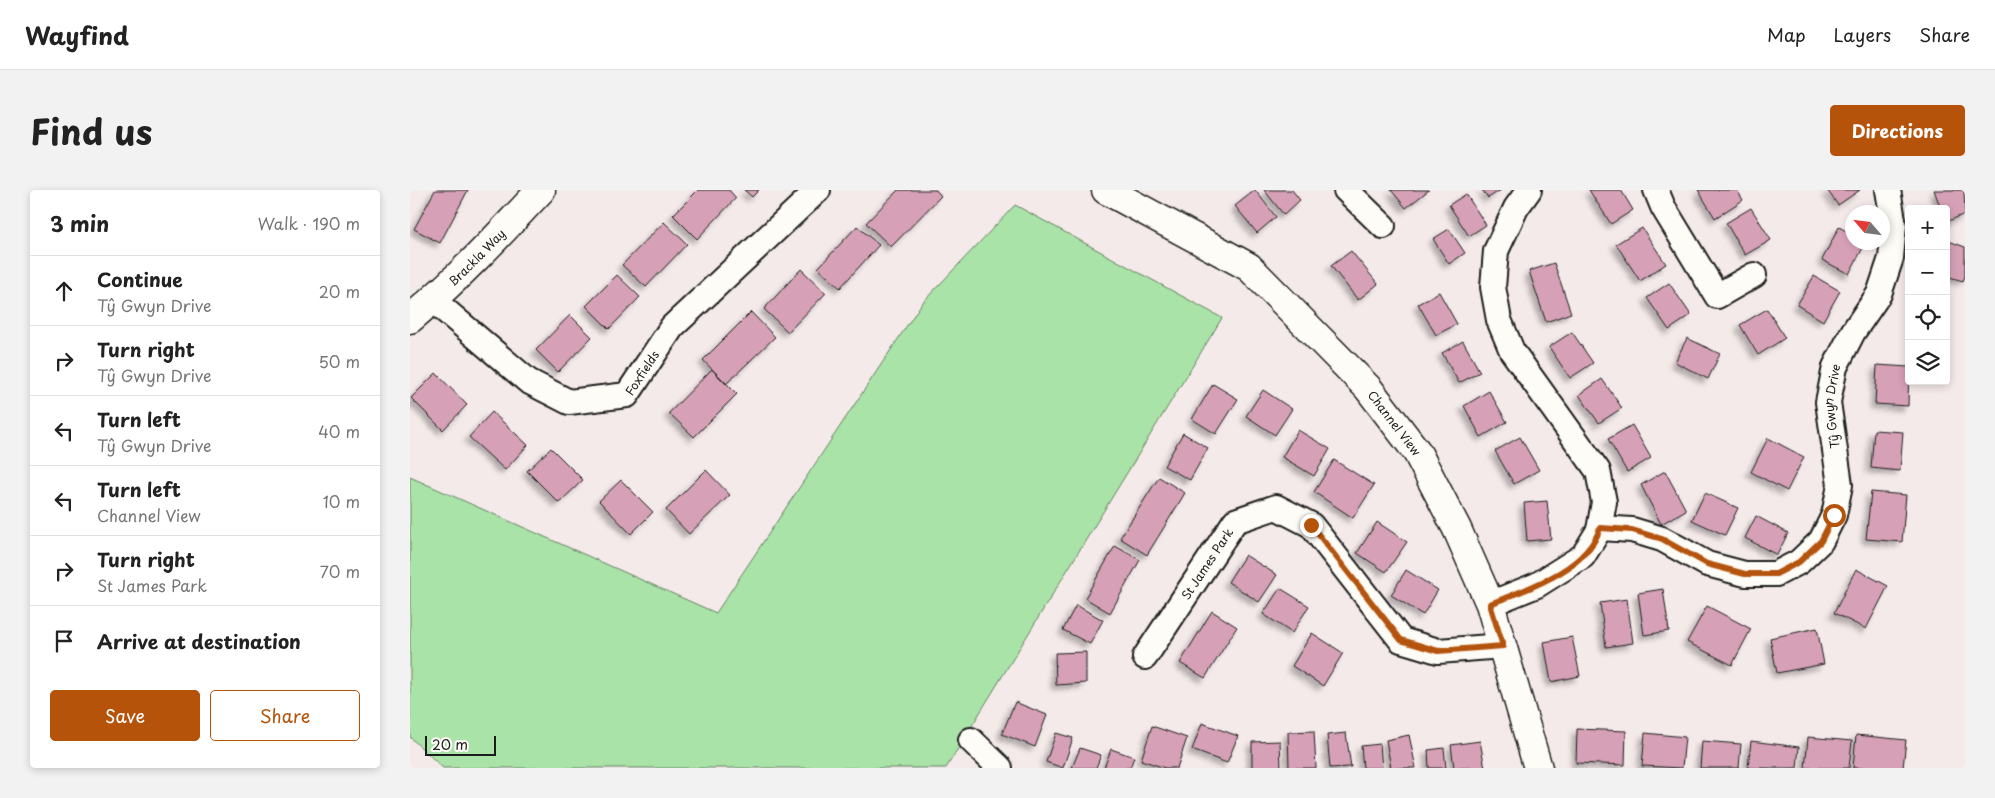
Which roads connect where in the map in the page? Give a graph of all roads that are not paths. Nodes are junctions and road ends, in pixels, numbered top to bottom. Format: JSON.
{"nodes":[{"id":1,"x":541,"y":190,"type":"edge"},
{"id":2,"x":818,"y":190,"type":"edge"},
{"id":3,"x":1106,"y":190,"type":"edge"},
{"id":4,"x":1346,"y":190,"type":"edge"},
{"id":5,"x":1529,"y":190,"type":"edge"},
{"id":6,"x":1656,"y":190,"type":"edge"},
{"id":7,"x":1888,"y":190,"type":"edge"},
{"id":8,"x":1383,"y":226,"type":"dead end"},
{"id":9,"x":1754,"y":275,"type":"dead end"},
{"id":10,"x":433,"y":300,"type":"junction"},
{"id":11,"x":410,"y":319,"type":"edge"},
{"id":12,"x":1600,"y":528,"type":"junction"},
{"id":13,"x":1490,"y":604,"type":"junction"},
{"id":14,"x":1503,"y":646,"type":"junction"},
{"id":15,"x":1145,"y":657,"type":"dead end"},
{"id":16,"x":971,"y":740,"type":"dead end"},
{"id":17,"x":1000,"y":768,"type":"edge"},
{"id":18,"x":1538,"y":768,"type":"edge"}],
"edges":[{"from":1,"to":10,"type":"street","name":"Brackla Way"},
{"from":2,"to":10,"type":"street","name":"Foxfields"},
{"from":3,"to":13,"type":"street","name":"Channel View"},
{"from":4,"to":8,"type":"street"},
{"from":5,"to":12,"type":"street"},
{"from":6,"to":9,"type":"street"},
{"from":7,"to":12,"type":"street","name":"Tŷ Gwyn Drive"},
{"from":10,"to":11,"type":"street","name":"Brackla Way"},
{"from":12,"to":13,"type":"street"},
{"from":13,"to":14,"type":"street","name":"Channel View"},
{"from":14,"to":15,"type":"street","name":"St James Park"},
{"from":14,"to":18,"type":"street","name":"Channel View"},
{"from":16,"to":17,"type":"street"}]}
